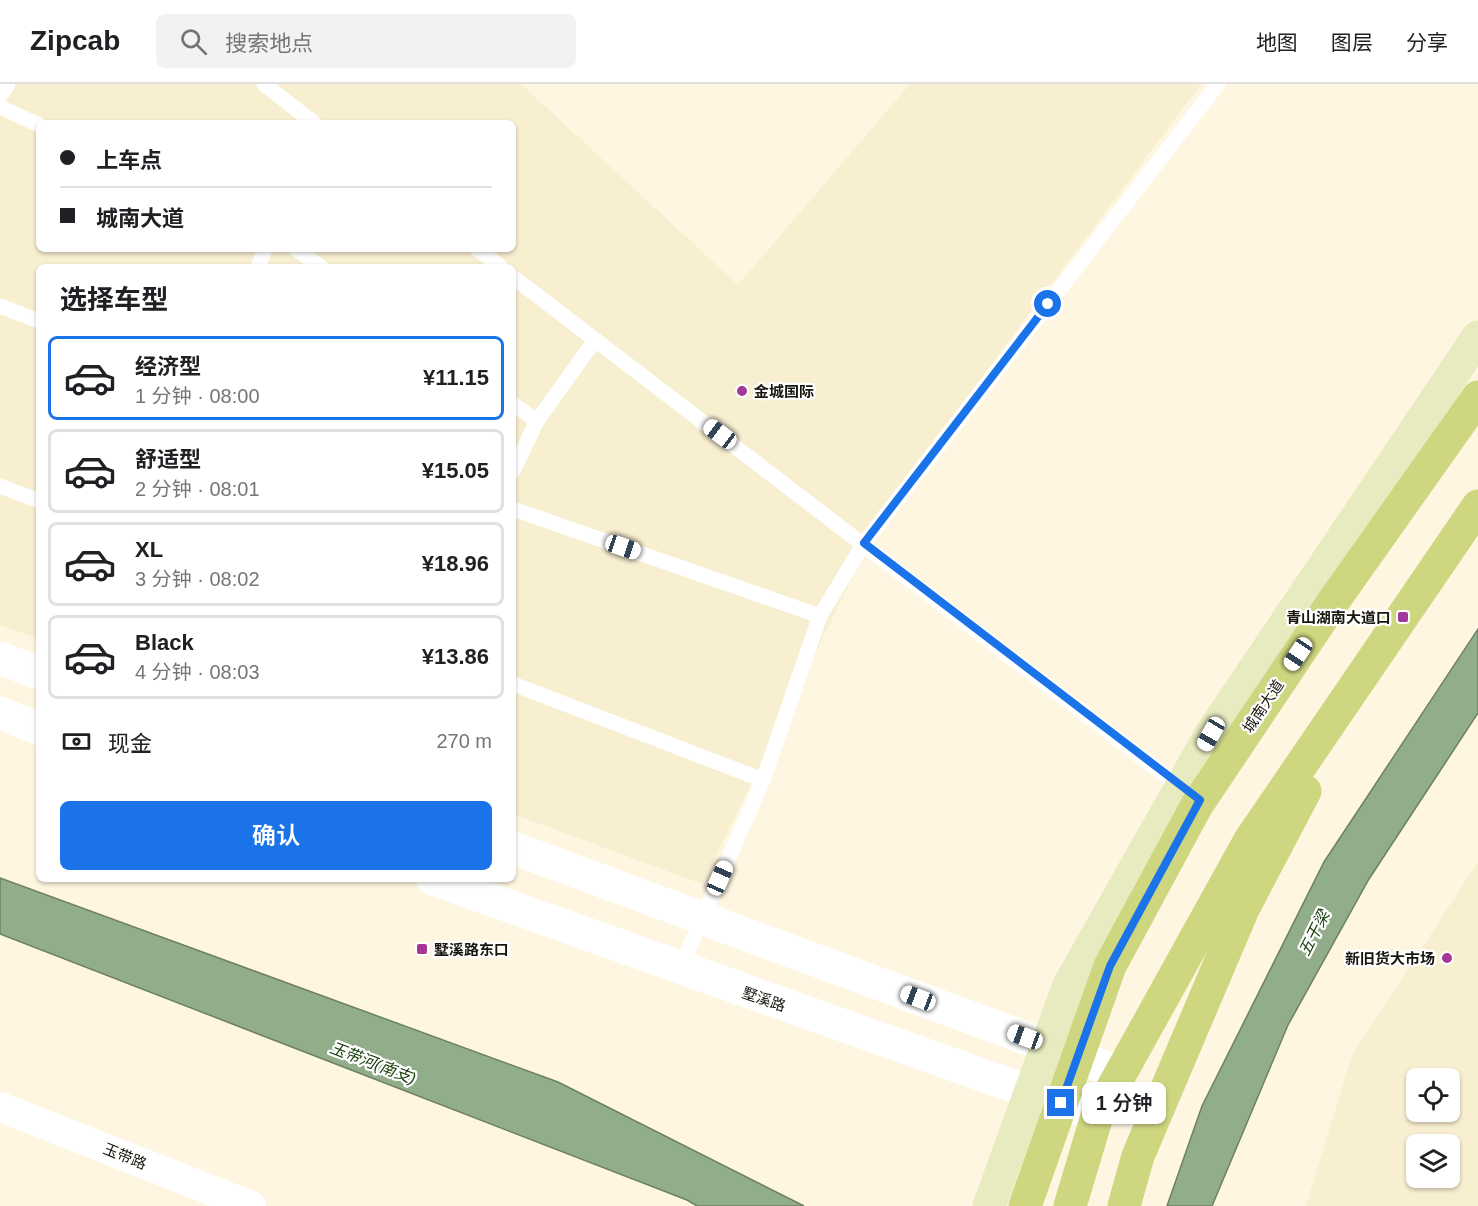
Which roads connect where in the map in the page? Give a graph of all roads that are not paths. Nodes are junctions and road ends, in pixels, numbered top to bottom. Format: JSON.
{"nodes":[{"id":1,"x":8,"y":84,"type":"edge"},
{"id":2,"x":264,"y":84,"type":"edge"},
{"id":3,"x":1218,"y":84,"type":"edge"},
{"id":4,"x":0,"y":96,"type":"edge"},
{"id":5,"x":0,"y":107,"type":"edge"},
{"id":6,"x":310,"y":120,"type":"edge"},
{"id":7,"x":36,"y":124,"type":"edge"},
{"id":8,"x":300,"y":252,"type":"edge"},
{"id":9,"x":481,"y":252,"type":"edge"},
{"id":10,"x":317,"y":264,"type":"edge"},
{"id":11,"x":497,"y":264,"type":"edge"},
{"id":12,"x":516,"y":279,"type":"edge"},
{"id":13,"x":0,"y":306,"type":"edge"},
{"id":14,"x":36,"y":320,"type":"edge"},
{"id":15,"x":1478,"y":337,"type":"edge"},
{"id":16,"x":595,"y":339,"type":"junction"},
{"id":17,"x":1478,"y":397,"type":"edge"},
{"id":18,"x":516,"y":406,"type":"edge"},
{"id":19,"x":537,"y":421,"type":"junction"},
{"id":20,"x":516,"y":465,"type":"edge"},
{"id":21,"x":0,"y":486,"type":"edge"},
{"id":22,"x":36,"y":500,"type":"edge"},
{"id":23,"x":1478,"y":506,"type":"edge"},
{"id":24,"x":516,"y":510,"type":"edge"},
{"id":25,"x":864,"y":543,"type":"junction"},
{"id":26,"x":1478,"y":545,"type":"edge"},
{"id":27,"x":820,"y":616,"type":"junction"},
{"id":28,"x":0,"y":658,"type":"edge"},
{"id":29,"x":36,"y":672,"type":"edge"},
{"id":30,"x":516,"y":685,"type":"edge"},
{"id":31,"x":0,"y":713,"type":"edge"},
{"id":32,"x":36,"y":728,"type":"edge"},
{"id":33,"x":763,"y":780,"type":"junction"},
{"id":34,"x":1190,"y":794,"type":"junction"},
{"id":35,"x":516,"y":849,"type":"edge"},
{"id":36,"x":441,"y":882,"type":"edge"},
{"id":37,"x":702,"y":918,"type":"junction"},
{"id":38,"x":680,"y":969,"type":"junction"},
{"id":39,"x":1047,"y":1046,"type":"junction"},
{"id":40,"x":1078,"y":1057,"type":"junction"},
{"id":41,"x":1120,"y":1073,"type":"junction"},
{"id":42,"x":1030,"y":1092,"type":"junction"},
{"id":43,"x":1061,"y":1103,"type":"junction"},
{"id":44,"x":0,"y":1107,"type":"edge"},
{"id":45,"x":1097,"y":1116,"type":"junction"},
{"id":46,"x":251,"y":1206,"type":"edge"},
{"id":47,"x":990,"y":1206,"type":"edge"},
{"id":48,"x":1025,"y":1206,"type":"edge"},
{"id":49,"x":1070,"y":1206,"type":"edge"},
{"id":50,"x":1124,"y":1206,"type":"edge"}],
"edges":[{"from":1,"to":4,"type":"lane"},
{"from":2,"to":6,"type":"lane"},
{"from":3,"to":25,"type":"lane"},
{"from":5,"to":7,"type":"lane"},
{"from":8,"to":10,"type":"lane"},
{"from":9,"to":11,"type":"lane"},
{"from":12,"to":16,"type":"lane"},
{"from":13,"to":14,"type":"lane"},
{"from":15,"to":34,"type":"main road"},
{"from":16,"to":19,"type":"lane"},
{"from":16,"to":25,"type":"lane"},
{"from":17,"to":34,"type":"main road","name":"城南大道"},
{"from":18,"to":19,"type":"lane"},
{"from":19,"to":20,"type":"lane"},
{"from":21,"to":22,"type":"lane"},
{"from":23,"to":41,"type":"main road"},
{"from":24,"to":27,"type":"lane"},
{"from":25,"to":27,"type":"lane"},
{"from":25,"to":34,"type":"lane"},
{"from":26,"to":50,"type":"main road"},
{"from":27,"to":33,"type":"lane"},
{"from":28,"to":29,"type":"street"},
{"from":30,"to":33,"type":"lane"},
{"from":31,"to":32,"type":"street"},
{"from":33,"to":37,"type":"lane"},
{"from":34,"to":39,"type":"main road"},
{"from":34,"to":40,"type":"main road","name":"城南大道"},
{"from":35,"to":37,"type":"street"},
{"from":36,"to":38,"type":"street","name":"墅溪路"},
{"from":37,"to":38,"type":"lane"},
{"from":37,"to":39,"type":"street"},
{"from":38,"to":42,"type":"street","name":"墅溪路"},
{"from":39,"to":40,"type":"street"},
{"from":39,"to":42,"type":"main road"},
{"from":40,"to":41,"type":"street"},
{"from":40,"to":43,"type":"main road","name":"城南大道"},
{"from":41,"to":45,"type":"main road"},
{"from":42,"to":43,"type":"street","name":"墅溪路"},
{"from":42,"to":47,"type":"main road"},
{"from":43,"to":45,"type":"street","name":"墅溪路"},
{"from":43,"to":48,"type":"main road","name":"城南大道"},
{"from":44,"to":46,"type":"street","name":"玉带路"},
{"from":45,"to":49,"type":"main road"}]}
